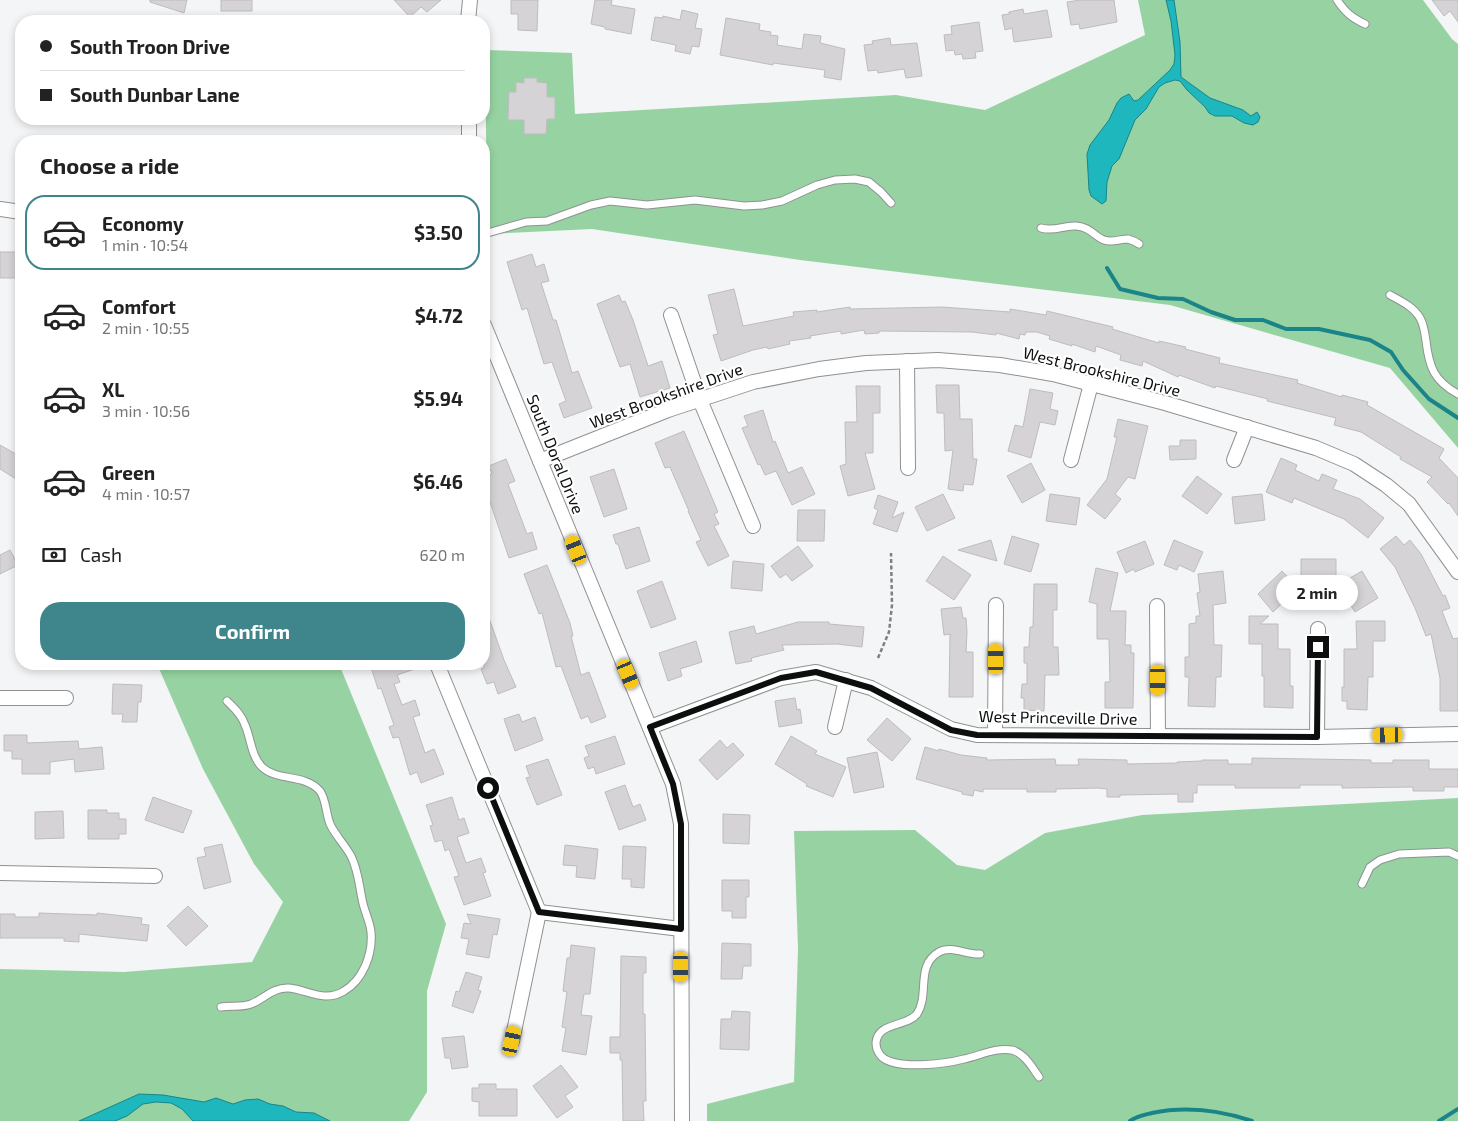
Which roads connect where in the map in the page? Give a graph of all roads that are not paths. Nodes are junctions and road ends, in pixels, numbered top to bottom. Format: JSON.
{"nodes":[{"id":1,"x":470,"y":0,"type":"edge"},
{"id":2,"x":1337,"y":0,"type":"edge"},
{"id":3,"x":469,"y":15,"type":"edge"},
{"id":4,"x":1365,"y":24,"type":"dead end"},
{"id":5,"x":891,"y":203,"type":"dead end"},
{"id":6,"x":0,"y":209,"type":"edge"},
{"id":7,"x":15,"y":211,"type":"edge"},
{"id":8,"x":1041,"y":228,"type":"dead end"},
{"id":9,"x":490,"y":232,"type":"edge"},
{"id":10,"x":1139,"y":244,"type":"dead end"},
{"id":11,"x":1390,"y":295,"type":"dead end"},
{"id":12,"x":671,"y":315,"type":"dead end"},
{"id":13,"x":490,"y":340,"type":"edge"},
{"id":14,"x":907,"y":361,"type":"junction"},
{"id":15,"x":1091,"y":384,"type":"junction"},
{"id":16,"x":1458,"y":394,"type":"edge"},
{"id":17,"x":700,"y":400,"type":"junction"},
{"id":18,"x":1247,"y":428,"type":"junction"},
{"id":19,"x":1071,"y":460,"type":"dead end"},
{"id":20,"x":1234,"y":460,"type":"dead end"},
{"id":21,"x":540,"y":461,"type":"junction"},
{"id":22,"x":908,"y":468,"type":"dead end"},
{"id":23,"x":752,"y":526,"type":"dead end"},
{"id":24,"x":1458,"y":572,"type":"edge"},
{"id":25,"x":996,"y":605,"type":"dead end"},
{"id":26,"x":1157,"y":606,"type":"dead end"},
{"id":27,"x":1318,"y":629,"type":"dead end"},
{"id":28,"x":439,"y":670,"type":"edge"},
{"id":29,"x":846,"y":680,"type":"junction"},
{"id":30,"x":0,"y":698,"type":"edge"},
{"id":31,"x":66,"y":698,"type":"dead end"},
{"id":32,"x":227,"y":701,"type":"dead end"},
{"id":33,"x":650,"y":727,"type":"junction"},
{"id":34,"x":835,"y":727,"type":"dead end"},
{"id":35,"x":1458,"y":734,"type":"edge"},
{"id":36,"x":995,"y":735,"type":"junction"},
{"id":37,"x":1158,"y":736,"type":"junction"},
{"id":38,"x":1317,"y":737,"type":"junction"},
{"id":39,"x":1458,"y":856,"type":"edge"},
{"id":40,"x":0,"y":873,"type":"edge"},
{"id":41,"x":155,"y":876,"type":"dead end"},
{"id":42,"x":1362,"y":884,"type":"dead end"},
{"id":43,"x":539,"y":912,"type":"junction"},
{"id":44,"x":681,"y":929,"type":"junction"},
{"id":45,"x":980,"y":954,"type":"dead end"},
{"id":46,"x":221,"y":1007,"type":"dead end"},
{"id":47,"x":512,"y":1041,"type":"dead end"},
{"id":48,"x":1039,"y":1077,"type":"dead end"},
{"id":49,"x":682,"y":1121,"type":"edge"}],
"edges":[{"from":1,"to":3,"type":"street"},
{"from":2,"to":4,"type":"lane"},
{"from":5,"to":9,"type":"lane"},
{"from":6,"to":7,"type":"street"},
{"from":8,"to":10,"type":"lane"},
{"from":11,"to":16,"type":"lane"},
{"from":12,"to":17,"type":"street"},
{"from":13,"to":21,"type":"street","name":"South Doral Drive"},
{"from":14,"to":15,"type":"street","name":"West Brookshire Drive"},
{"from":14,"to":17,"type":"street","name":"West Brookshire Drive"},
{"from":14,"to":22,"type":"street"},
{"from":15,"to":18,"type":"street","name":"West Brookshire Drive"},
{"from":15,"to":19,"type":"street"},
{"from":17,"to":21,"type":"street","name":"West Brookshire Drive"},
{"from":17,"to":23,"type":"street"},
{"from":18,"to":20,"type":"street"},
{"from":18,"to":24,"type":"street","name":"West Brookshire Drive"},
{"from":21,"to":33,"type":"street","name":"South Doral Drive"},
{"from":25,"to":36,"type":"street"},
{"from":26,"to":37,"type":"street"},
{"from":27,"to":38,"type":"street"},
{"from":28,"to":43,"type":"street"},
{"from":29,"to":33,"type":"street","name":"West Princeville Drive"},
{"from":29,"to":34,"type":"street"},
{"from":29,"to":36,"type":"street","name":"West Princeville Drive"},
{"from":30,"to":31,"type":"street"},
{"from":32,"to":46,"type":"lane"},
{"from":33,"to":44,"type":"street","name":"South Doral Drive"},
{"from":35,"to":38,"type":"street","name":"West Princeville Drive"},
{"from":36,"to":37,"type":"street","name":"West Princeville Drive"},
{"from":37,"to":38,"type":"street","name":"West Princeville Drive"},
{"from":39,"to":42,"type":"lane"},
{"from":40,"to":41,"type":"street"},
{"from":43,"to":44,"type":"street"},
{"from":43,"to":47,"type":"street"},
{"from":44,"to":49,"type":"street","name":"South Doral Drive"},
{"from":45,"to":48,"type":"lane"}]}
